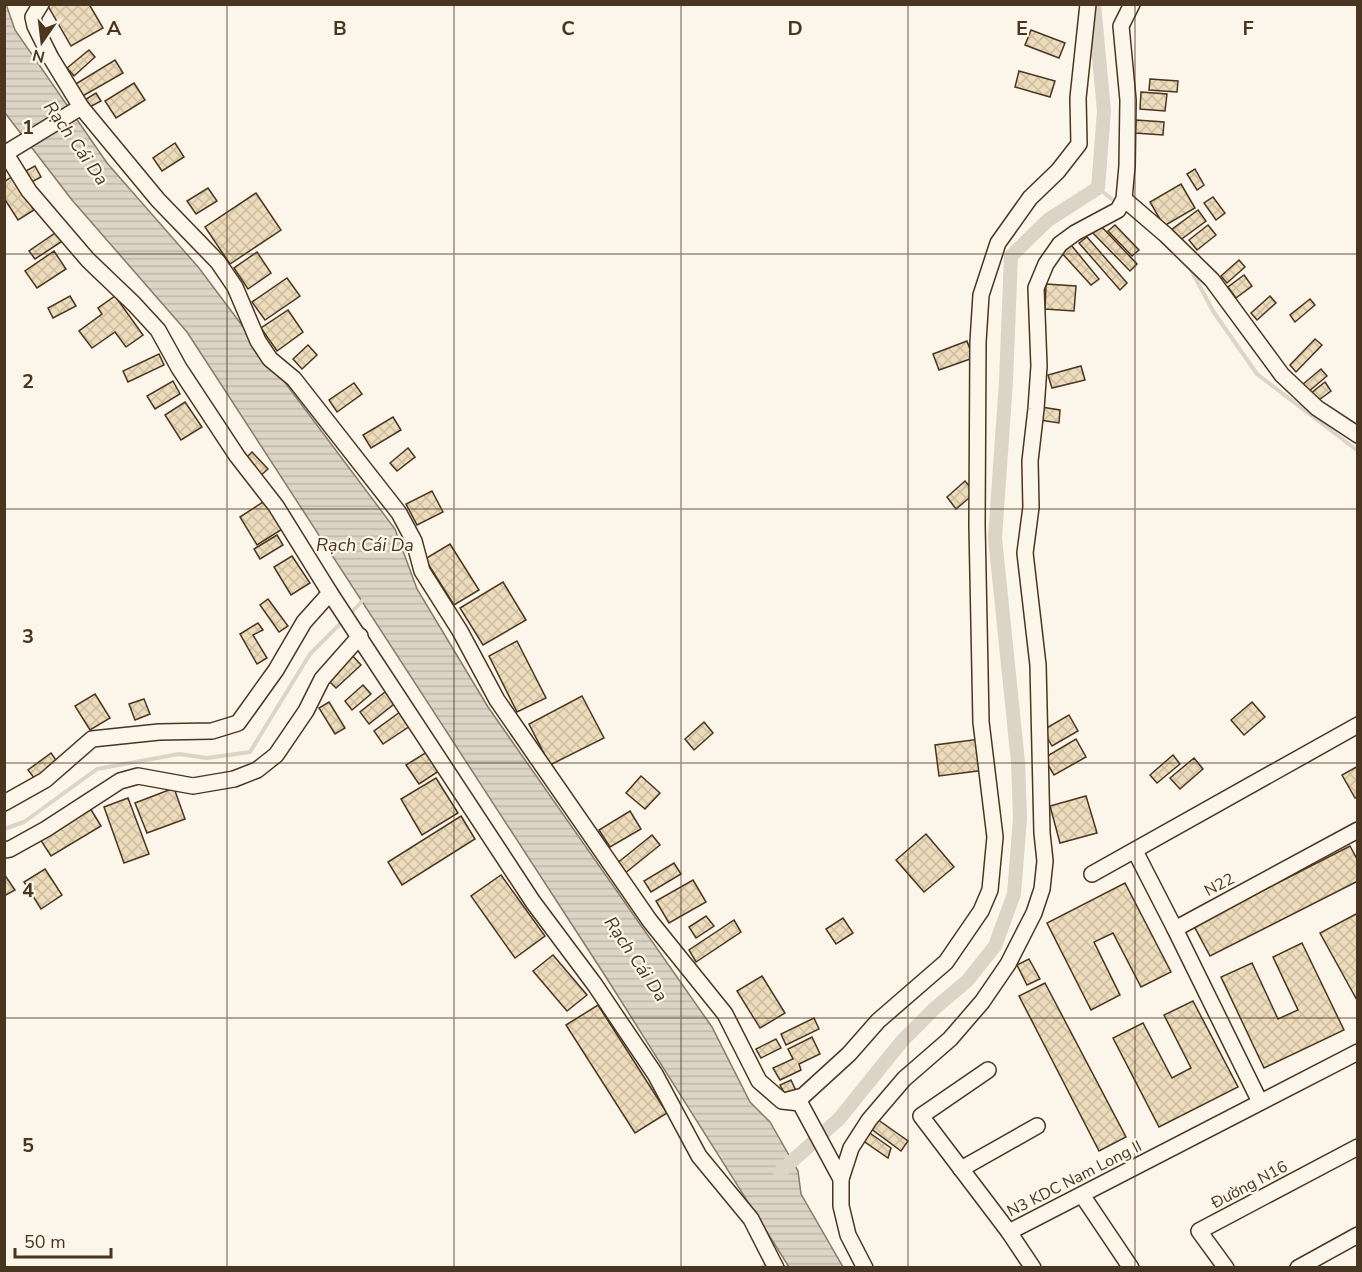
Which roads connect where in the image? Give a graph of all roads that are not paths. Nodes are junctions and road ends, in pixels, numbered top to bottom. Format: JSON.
{"nodes":[{"id":1,"x":41,"y":4,"type":"edge"},
{"id":2,"x":1088,"y":4,"type":"edge"},
{"id":3,"x":1132,"y":4,"type":"edge"},
{"id":4,"x":81,"y":107,"type":"junction"},
{"id":5,"x":5,"y":152,"type":"edge"},
{"id":6,"x":1121,"y":204,"type":"junction"},
{"id":7,"x":1358,"y":435,"type":"edge"},
{"id":8,"x":330,"y":593,"type":"junction"},
{"id":9,"x":360,"y":636,"type":"junction"},
{"id":10,"x":1358,"y":725,"type":"edge"},
{"id":11,"x":4,"y":803,"type":"edge"},
{"id":12,"x":1358,"y":830,"type":"edge"},
{"id":13,"x":4,"y":850,"type":"edge"},
{"id":14,"x":1135,"y":851,"type":"junction"},
{"id":15,"x":1092,"y":874,"type":"dead end"},
{"id":16,"x":1175,"y":929,"type":"junction"},
{"id":17,"x":1358,"y":1052,"type":"edge"},
{"id":18,"x":988,"y":1070,"type":"dead end"},
{"id":19,"x":782,"y":1101,"type":"junction"},
{"id":20,"x":1260,"y":1102,"type":"junction"},
{"id":21,"x":1037,"y":1126,"type":"dead end"},
{"id":22,"x":1358,"y":1147,"type":"edge"},
{"id":23,"x":961,"y":1169,"type":"junction"},
{"id":24,"x":841,"y":1179,"type":"junction"},
{"id":25,"x":1082,"y":1195,"type":"junction"},
{"id":26,"x":1009,"y":1232,"type":"junction"},
{"id":27,"x":1358,"y":1235,"type":"edge"},
{"id":28,"x":776,"y":1268,"type":"edge"},
{"id":29,"x":865,"y":1268,"type":"edge"},
{"id":30,"x":1033,"y":1268,"type":"edge"},
{"id":31,"x":1131,"y":1268,"type":"edge"},
{"id":32,"x":1226,"y":1268,"type":"edge"},
{"id":33,"x":1298,"y":1268,"type":"edge"}],
"edges":[{"from":1,"to":4,"type":"street"},
{"from":2,"to":19,"type":"street"},
{"from":3,"to":6,"type":"street"},
{"from":4,"to":5,"type":"street"},
{"from":4,"to":19,"type":"street"},
{"from":5,"to":8,"type":"street"},
{"from":6,"to":7,"type":"street"},
{"from":6,"to":24,"type":"street"},
{"from":8,"to":9,"type":"street"},
{"from":8,"to":11,"type":"street"},
{"from":9,"to":13,"type":"street"},
{"from":9,"to":28,"type":"street"},
{"from":10,"to":14,"type":"street"},
{"from":12,"to":16,"type":"street","name":"N22"},
{"from":14,"to":15,"type":"street"},
{"from":14,"to":16,"type":"street"},
{"from":16,"to":20,"type":"street"},
{"from":17,"to":20,"type":"street","name":"N3 KDC Nam Long II"},
{"from":18,"to":23,"type":"street","name":"N3 KDC Nam Long II"},
{"from":19,"to":24,"type":"street"},
{"from":20,"to":25,"type":"street","name":"N3 KDC Nam Long II"},
{"from":21,"to":23,"type":"street"},
{"from":22,"to":32,"type":"street","name":"Đường N16"},
{"from":23,"to":26,"type":"street","name":"N3 KDC Nam Long II"},
{"from":24,"to":29,"type":"street"},
{"from":25,"to":26,"type":"street","name":"N3 KDC Nam Long II"},
{"from":25,"to":31,"type":"street"},
{"from":26,"to":30,"type":"street"},
{"from":27,"to":33,"type":"street"}]}
